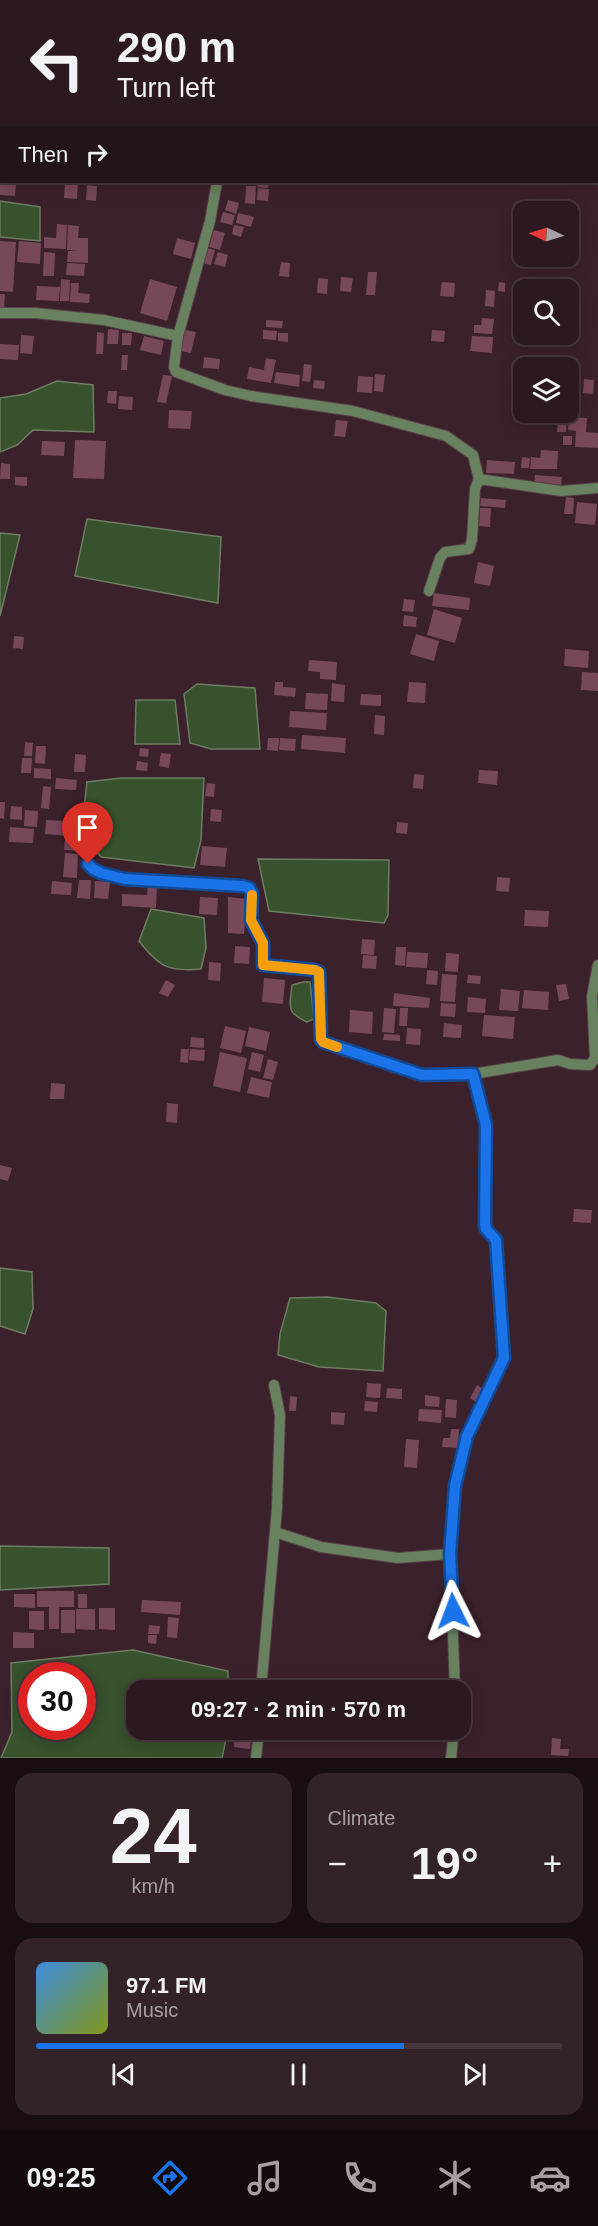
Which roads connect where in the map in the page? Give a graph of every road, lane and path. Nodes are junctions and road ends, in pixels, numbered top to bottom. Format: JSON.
{"nodes":[{"id":1,"x":217,"y":183,"type":"edge"},
{"id":2,"x":0,"y":313,"type":"edge"},
{"id":3,"x":178,"y":336,"type":"junction"},
{"id":4,"x":479,"y":479,"type":"junction"},
{"id":5,"x":598,"y":488,"type":"edge"},
{"id":6,"x":429,"y":591,"type":"dead end"},
{"id":7,"x":88,"y":864,"type":"dead end"},
{"id":8,"x":598,"y":964,"type":"edge"},
{"id":9,"x":473,"y":1074,"type":"junction"},
{"id":10,"x":274,"y":1385,"type":"dead end"},
{"id":11,"x":275,"y":1532,"type":"junction"},
{"id":12,"x":450,"y":1554,"type":"junction"},
{"id":13,"x":262,"y":1680,"type":"edge"},
{"id":14,"x":455,"y":1680,"type":"edge"},
{"id":15,"x":258,"y":1740,"type":"edge"},
{"id":16,"x":453,"y":1740,"type":"edge"},
{"id":17,"x":256,"y":1758,"type":"edge"},
{"id":18,"x":451,"y":1758,"type":"edge"}],
"edges":[{"from":1,"to":3,"type":"street"},
{"from":2,"to":3,"type":"street"},
{"from":3,"to":4,"type":"street"},
{"from":4,"to":5,"type":"street"},
{"from":4,"to":6,"type":"street"},
{"from":7,"to":9,"type":"street"},
{"from":8,"to":9,"type":"street"},
{"from":9,"to":12,"type":"street"},
{"from":10,"to":11,"type":"street"},
{"from":11,"to":12,"type":"street"},
{"from":11,"to":13,"type":"street"},
{"from":12,"to":14,"type":"street"},
{"from":15,"to":17,"type":"street"},
{"from":16,"to":18,"type":"street"}]}
